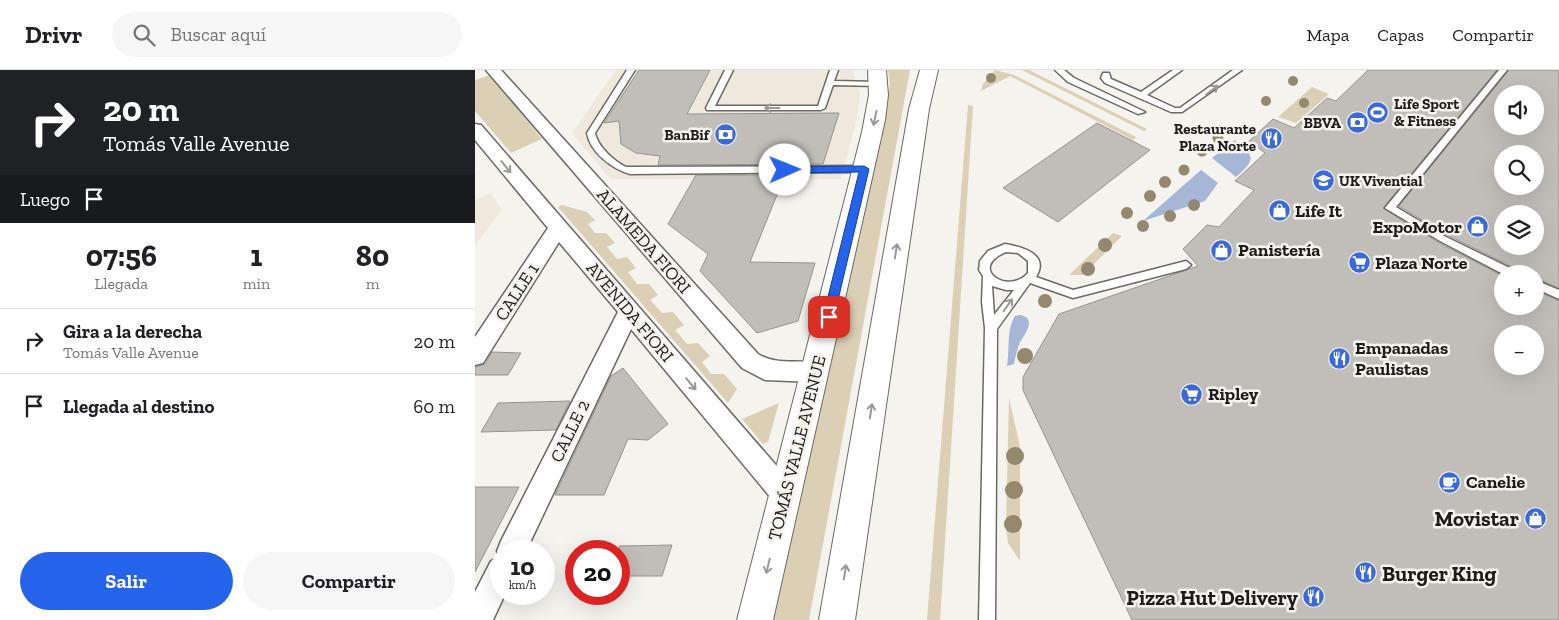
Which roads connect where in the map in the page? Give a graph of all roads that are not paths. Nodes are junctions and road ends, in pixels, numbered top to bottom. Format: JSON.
{"nodes":[{"id":1,"x":493,"y":70,"type":"edge"},
{"id":2,"x":631,"y":70,"type":"edge"},
{"id":3,"x":729,"y":70,"type":"edge"},
{"id":4,"x":834,"y":70,"type":"edge"},
{"id":5,"x":929,"y":70,"type":"edge"},
{"id":6,"x":945,"y":70,"type":"edge"},
{"id":7,"x":1059,"y":70,"type":"edge"},
{"id":8,"x":1178,"y":70,"type":"edge"},
{"id":9,"x":1238,"y":70,"type":"edge"},
{"id":10,"x":1503,"y":70,"type":"edge"},
{"id":11,"x":1106,"y":75,"type":"dead end"},
{"id":12,"x":878,"y":77,"type":"edge"},
{"id":13,"x":830,"y":83,"type":"junction"},
{"id":14,"x":1142,"y":95,"type":"junction"},
{"id":15,"x":919,"y":109,"type":"junction"},
{"id":16,"x":1141,"y":112,"type":"dead end"},
{"id":17,"x":475,"y":129,"type":"edge"},
{"id":18,"x":864,"y":169,"type":"junction"},
{"id":19,"x":558,"y":228,"type":"junction"},
{"id":20,"x":1186,"y":265,"type":"dead end"},
{"id":21,"x":1494,"y":265,"type":"edge"},
{"id":22,"x":987,"y":277,"type":"junction"},
{"id":23,"x":1028,"y":280,"type":"junction"},
{"id":24,"x":1544,"y":288,"type":"edge"},
{"id":25,"x":1559,"y":295,"type":"edge"},
{"id":26,"x":629,"y":311,"type":"junction"},
{"id":27,"x":991,"y":328,"type":"junction"},
{"id":28,"x":475,"y":356,"type":"edge"},
{"id":29,"x":815,"y":372,"type":"junction"},
{"id":30,"x":785,"y":495,"type":"junction"},
{"id":31,"x":516,"y":540,"type":"edge"},
{"id":32,"x":490,"y":593,"type":"edge"},
{"id":33,"x":477,"y":620,"type":"edge"},
{"id":34,"x":755,"y":620,"type":"edge"},
{"id":35,"x":837,"y":620,"type":"edge"},
{"id":36,"x":987,"y":620,"type":"edge"}],
"edges":[{"from":1,"to":29,"type":"street","name":"ALAMEDA FIORI"},
{"from":2,"to":18,"type":"lane"},
{"from":13,"to":3,"type":"lane","one_way":true},
{"from":4,"to":13,"type":"lane"},
{"from":5,"to":15,"type":"main road"},
{"from":6,"to":15,"type":"main road"},
{"from":7,"to":16,"type":"lane"},
{"from":8,"to":14,"type":"lane"},
{"from":14,"to":9,"type":"lane","one_way":true},
{"from":10,"to":21,"type":"lane"},
{"from":11,"to":14,"type":"lane"},
{"from":12,"to":13,"type":"lane"},
{"from":12,"to":18,"type":"main road","name":"TOMÁS VALLE AVENUE","one_way":true},
{"from":35,"to":15,"type":"main road","one_way":true},
{"from":17,"to":19,"type":"street","name":"AVENIDA FIORI","one_way":true},
{"from":18,"to":29,"type":"main road","name":"TOMÁS VALLE AVENUE"},
{"from":19,"to":26,"type":"street","name":"AVENIDA FIORI"},
{"from":19,"to":28,"type":"street","name":"CALLE 1"},
{"from":20,"to":23,"type":"lane"},
{"from":22,"to":23,"type":"lane"},
{"from":22,"to":23,"type":"lane"},
{"from":22,"to":27,"type":"lane"},
{"from":27,"to":23,"type":"lane","one_way":true},
{"from":24,"to":25,"type":"lane"},
{"from":26,"to":30,"type":"street","name":"AVENIDA FIORI","one_way":true},
{"from":26,"to":31,"type":"street","name":"CALLE 2"},
{"from":27,"to":36,"type":"lane"},
{"from":29,"to":30,"type":"main road","name":"TOMÁS VALLE AVENUE"},
{"from":30,"to":34,"type":"main road","name":"TOMÁS VALLE AVENUE","one_way":true},
{"from":32,"to":33,"type":"street"}]}
